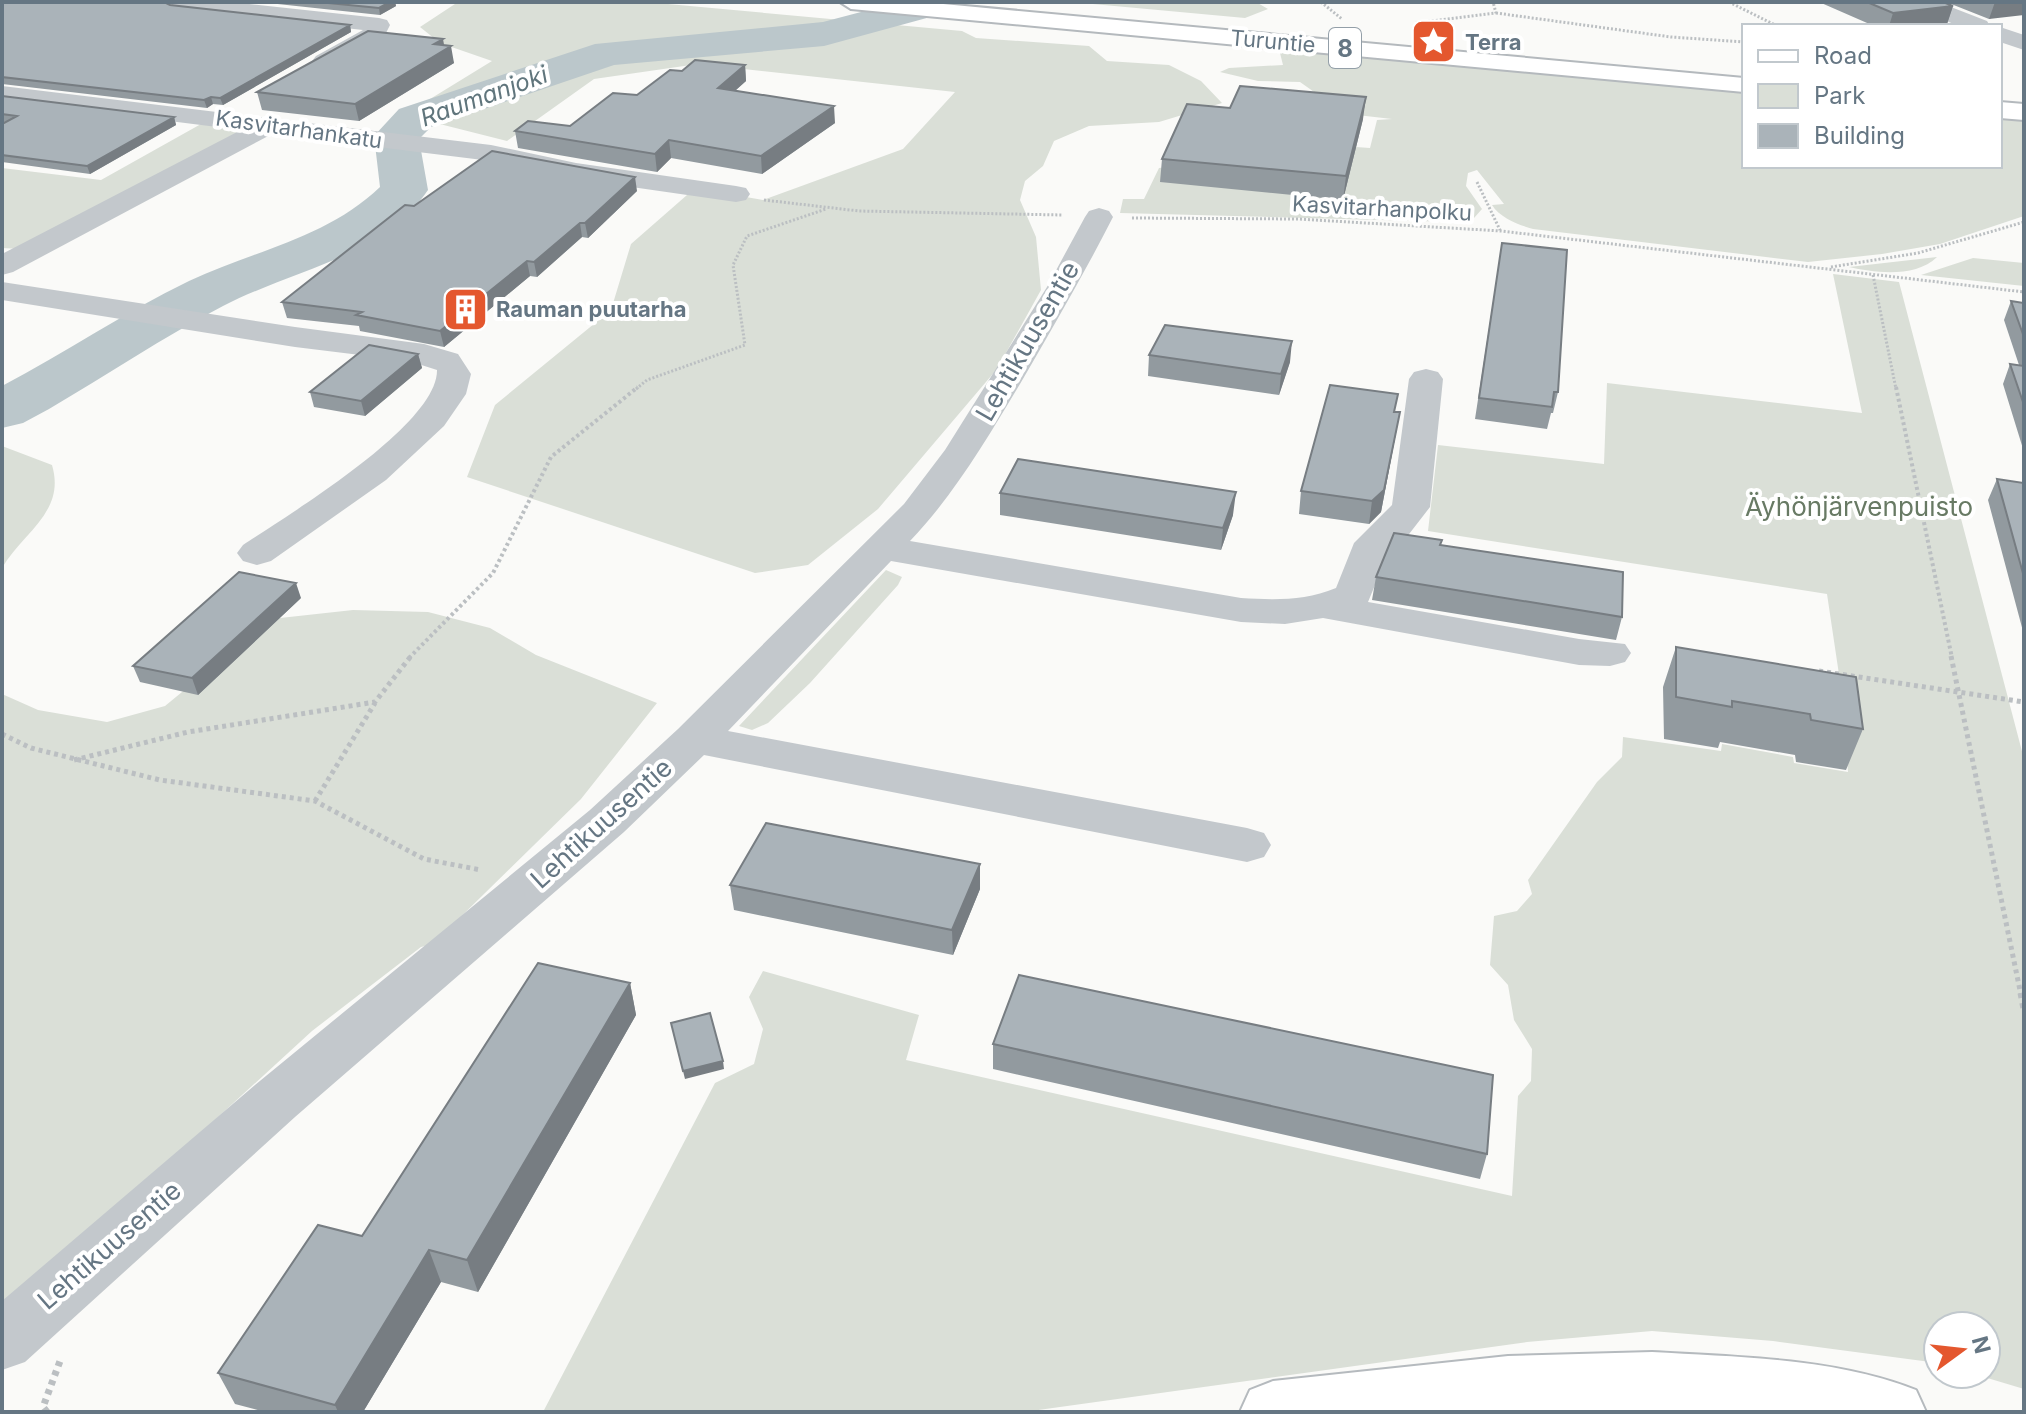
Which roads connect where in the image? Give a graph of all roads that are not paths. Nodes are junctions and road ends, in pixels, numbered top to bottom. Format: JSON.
{"nodes":[{"id":1,"x":172,"y":2,"type":"edge"},
{"id":2,"x":1919,"y":2,"type":"edge"},
{"id":3,"x":861,"y":3,"type":"edge"},
{"id":4,"x":1974,"y":24,"type":"edge"},
{"id":5,"x":2002,"y":35,"type":"edge"},
{"id":6,"x":2024,"y":43,"type":"edge"},
{"id":7,"x":298,"y":75,"type":"edge"},
{"id":8,"x":1742,"y":85,"type":"edge"},
{"id":9,"x":2,"y":93,"type":"edge"},
{"id":10,"x":247,"y":104,"type":"dead end"},
{"id":11,"x":2002,"y":110,"type":"edge"},
{"id":12,"x":2024,"y":112,"type":"edge"},
{"id":13,"x":221,"y":119,"type":"junction"},
{"id":14,"x":268,"y":126,"type":"junction"},
{"id":15,"x":736,"y":194,"type":"road end"},
{"id":16,"x":1099,"y":217,"type":"road end"},
{"id":17,"x":2,"y":266,"type":"edge"},
{"id":18,"x":2,"y":291,"type":"edge"},
{"id":19,"x":1426,"y":379,"type":"dead end"},
{"id":20,"x":882,"y":548,"type":"junction"},
{"id":21,"x":257,"y":553,"type":"dead end"},
{"id":22,"x":1327,"y":607,"type":"junction"},
{"id":23,"x":1610,"y":653,"type":"dead end"},
{"id":24,"x":694,"y":739,"type":"junction"},
{"id":25,"x":1247,"y":845,"type":"dead end"},
{"id":26,"x":2,"y":1341,"type":"edge"},
{"id":27,"x":1273,"y":1412,"type":"edge"},
{"id":28,"x":1893,"y":1412,"type":"edge"}],
"edges":[{"from":1,"to":7,"type":"street"},
{"from":2,"to":4,"type":"street"},
{"from":3,"to":8,"type":"main road","name":"Turuntie","number":"8"},
{"from":5,"to":6,"type":"street"},
{"from":9,"to":13,"type":"street","name":"Kasvitarhankatu"},
{"from":10,"to":13,"type":"street"},
{"from":11,"to":12,"type":"main road"},
{"from":13,"to":14,"type":"street","name":"Kasvitarhankatu"},
{"from":14,"to":15,"type":"street","name":"Kasvitarhankatu"},
{"from":14,"to":17,"type":"street"},
{"from":16,"to":20,"type":"street","name":"Lehtikuusentie"},
{"from":18,"to":21,"type":"street"},
{"from":19,"to":22,"type":"street"},
{"from":20,"to":22,"type":"street"},
{"from":20,"to":24,"type":"street","name":"Lehtikuusentie"},
{"from":22,"to":23,"type":"street"},
{"from":24,"to":25,"type":"street"},
{"from":24,"to":26,"type":"street","name":"Lehtikuusentie"},
{"from":27,"to":28,"type":"main road"}]}
